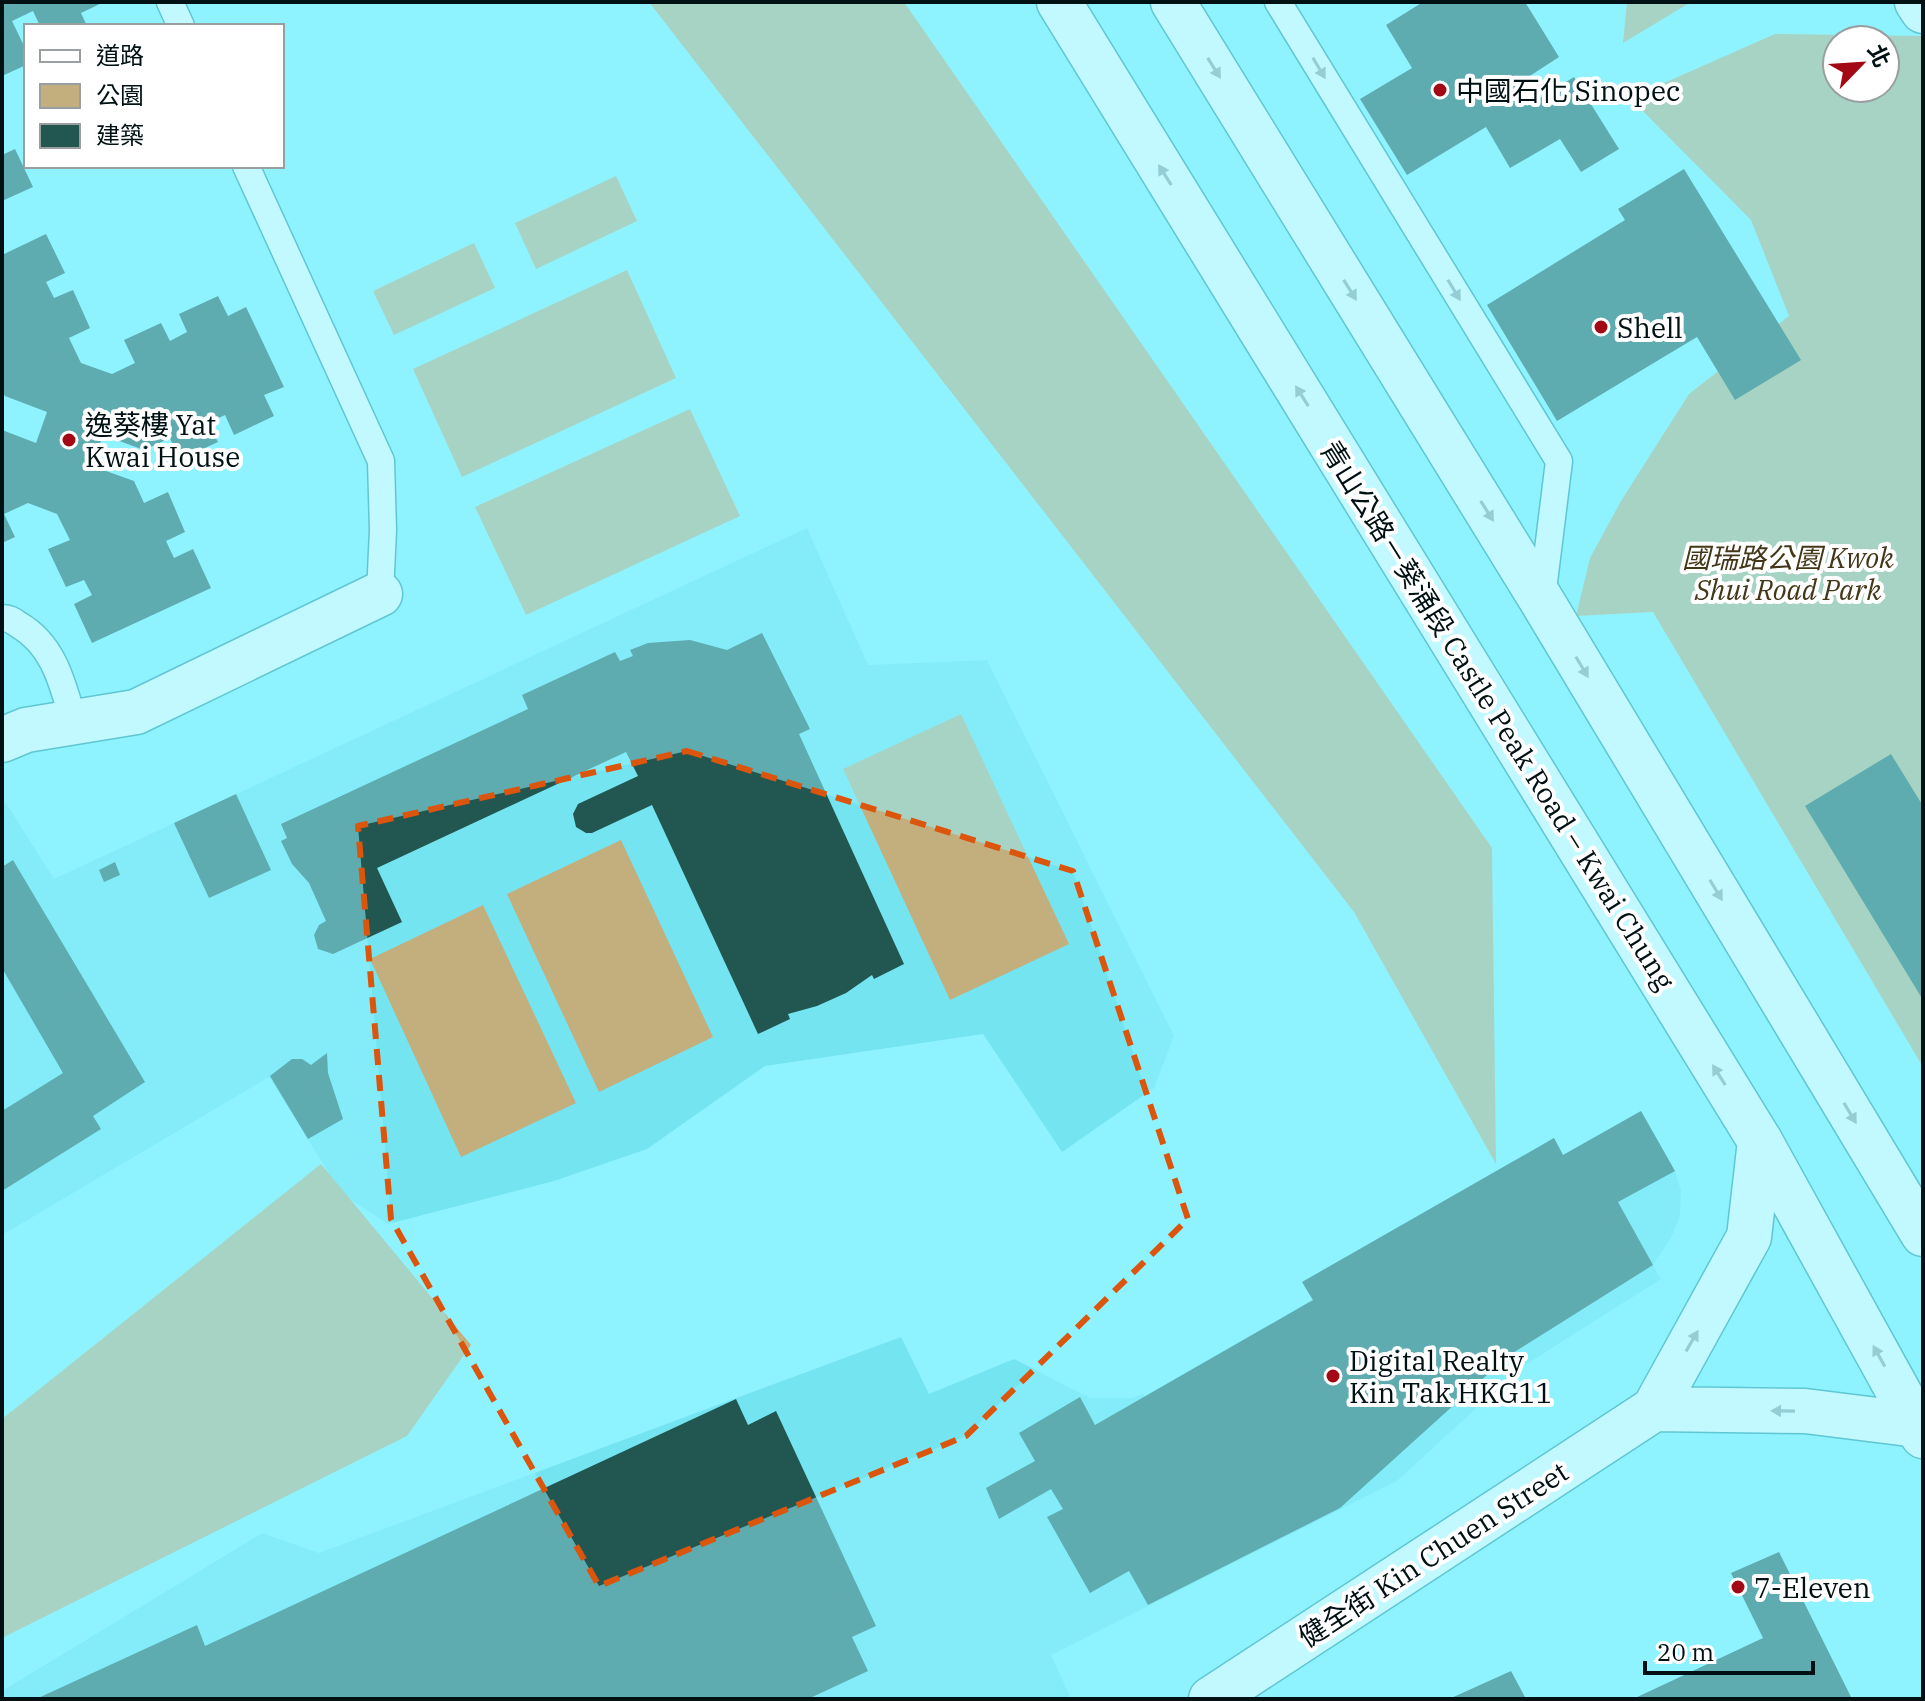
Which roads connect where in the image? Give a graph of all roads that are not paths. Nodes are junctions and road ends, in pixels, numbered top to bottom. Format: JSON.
{"nodes":[{"id":1,"x":170,"y":2,"type":"edge"},
{"id":2,"x":1059,"y":2,"type":"edge"},
{"id":3,"x":1173,"y":2,"type":"edge"},
{"id":4,"x":1278,"y":2,"type":"edge"},
{"id":5,"x":1917,"y":2,"type":"edge"},
{"id":6,"x":1923,"y":11,"type":"edge"},
{"id":7,"x":180,"y":24,"type":"edge"},
{"id":8,"x":247,"y":168,"type":"edge"},
{"id":9,"x":380,"y":594,"type":"joint"},
{"id":10,"x":1542,"y":601,"type":"junction"},
{"id":11,"x":2,"y":618,"type":"edge"},
{"id":12,"x":74,"y":723,"type":"junction"},
{"id":13,"x":2,"y":740,"type":"edge"},
{"id":14,"x":1760,"y":1141,"type":"junction"},
{"id":15,"x":1923,"y":1234,"type":"edge"},
{"id":16,"x":1654,"y":1409,"type":"junction"},
{"id":17,"x":1920,"y":1430,"type":"edge"},
{"id":18,"x":1211,"y":1699,"type":"edge"}],
"edges":[{"from":1,"to":7,"type":"lane"},
{"from":14,"to":2,"type":"main road","name":"青山公路－葵涌段 Castle Peak Road – Kwai Chung","one_way":true},
{"from":3,"to":10,"type":"main road","one_way":true},
{"from":4,"to":10,"type":"lane","one_way":true},
{"from":5,"to":6,"type":"main road"},
{"from":8,"to":9,"type":"lane"},
{"from":9,"to":12,"type":"main road"},
{"from":10,"to":15,"type":"main road","one_way":true},
{"from":11,"to":12,"type":"lane"},
{"from":12,"to":13,"type":"main road"},
{"from":16,"to":14,"type":"main road","name":"健全街 Kin Chuen Street","one_way":true},
{"from":17,"to":14,"type":"main road","name":"青山公路－葵涌段 Castle Peak Road – Kwai Chung","one_way":true},
{"from":17,"to":16,"type":"main road","one_way":true},
{"from":16,"to":18,"type":"main road","name":"健全街 Kin Chuen Street"}]}
